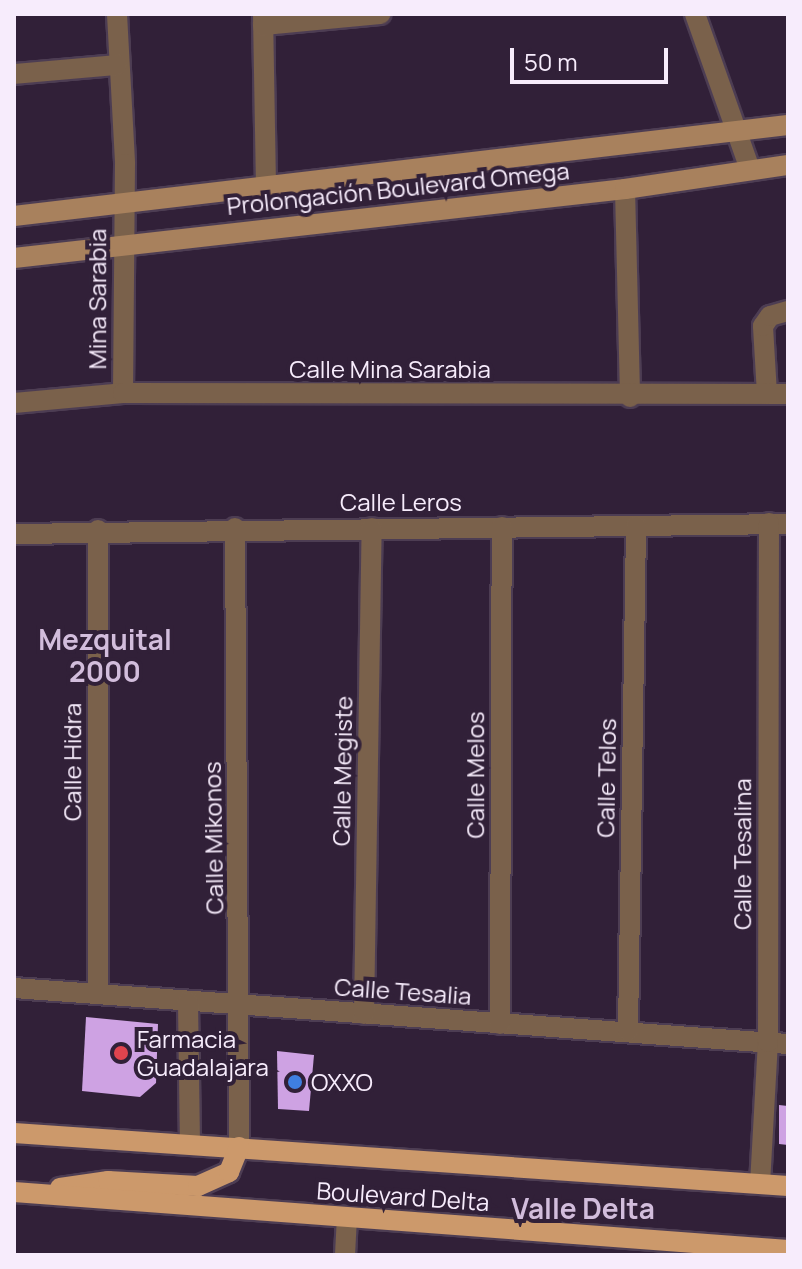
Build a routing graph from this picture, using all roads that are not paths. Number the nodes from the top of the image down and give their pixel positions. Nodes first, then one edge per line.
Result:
1 (117, 14) edge
2 (380, 14) edge
3 (695, 14) edge
4 (263, 20) edge
5 (117, 65) junction
6 (14, 74) edge
7 (788, 125) edge
8 (739, 131) junction
9 (788, 165) edge
10 (750, 169) junction
11 (266, 186) junction
12 (625, 189) junction
13 (123, 204) junction
14 (14, 216) edge
15 (123, 245) junction
16 (14, 258) edge
17 (788, 311) edge
18 (123, 393) junction
19 (778, 394) edge
20 (630, 397) junction
21 (14, 403) edge
22 (778, 523) edge
23 (636, 526) junction
24 (502, 527) junction
25 (235, 528) junction
26 (372, 528) junction
27 (98, 530) junction
28 (14, 534) edge
29 (14, 988) edge
30 (98, 994) junction
31 (188, 1002) junction
32 (241, 1005) junction
33 (364, 1014) junction
34 (500, 1024) junction
35 (628, 1031) junction
36 (778, 1043) edge
37 (14, 1133) edge
38 (190, 1144) junction
39 (239, 1147) junction
40 (760, 1184) junction
41 (788, 1186) edge
42 (14, 1192) edge
43 (45, 1193) junction
44 (347, 1219) junction
45 (788, 1250) edge
46 (345, 1255) edge

1 - 5 street, Mina Sarabia
2 - 4 street
3 - 8 street
4 - 11 street
5 - 6 street
5 - 13 street, Mina Sarabia
7 - 8 street, Prolongación Boulevard Omega
8 - 10 street
8 - 11 street, Prolongación Boulevard Omega
9 - 10 street, Prolongación Boulevard Omega
10 - 12 street, Prolongación Boulevard Omega
11 - 13 street, Prolongación Boulevard Omega
12 - 15 street, Prolongación Boulevard Omega
12 - 20 street
13 - 14 street, Prolongación Boulevard Omega
13 - 15 street, Mina Sarabia
15 - 16 street, Prolongación Boulevard Omega
15 - 18 street, Mina Sarabia
17 - 19 street, Calle Mina Sarabia
18 - 20 street, Calle Mina Sarabia
18 - 21 street, Calle Mina Sarabia
19 - 20 street, Calle Mina Sarabia
22 - 23 street, Calle Leros
22 - 36 street, Calle Tesalina
23 - 24 street, Calle Leros
23 - 35 street, Calle Telos
24 - 26 street, Calle Leros
24 - 34 street, Calle Melos
25 - 26 street, Calle Leros
25 - 27 street, Calle Leros
25 - 32 street, Calle Mikonos
26 - 33 street, Calle Megiste
27 - 28 street, Calle Leros
27 - 30 street, Calle Hidra
29 - 30 street, Calle Tesalia
30 - 31 street, Calle Tesalia
31 - 32 street, Calle Tesalia
31 - 38 street
32 - 33 street, Calle Tesalia
32 - 39 street, Calle Mikonos
33 - 34 street, Calle Tesalia
34 - 35 street, Calle Tesalia
35 - 36 street, Calle Tesalia
36 - 40 street, Calle Tesalina
37 - 38 main road, Boulevard Delta
38 - 39 main road, Boulevard Delta
39 - 40 main road, Boulevard Delta
39 - 43 main road
40 - 41 main road, Boulevard Delta
42 - 43 main road, Boulevard Delta
43 - 44 main road, Boulevard Delta
44 - 45 main road, Boulevard Delta
44 - 46 street

